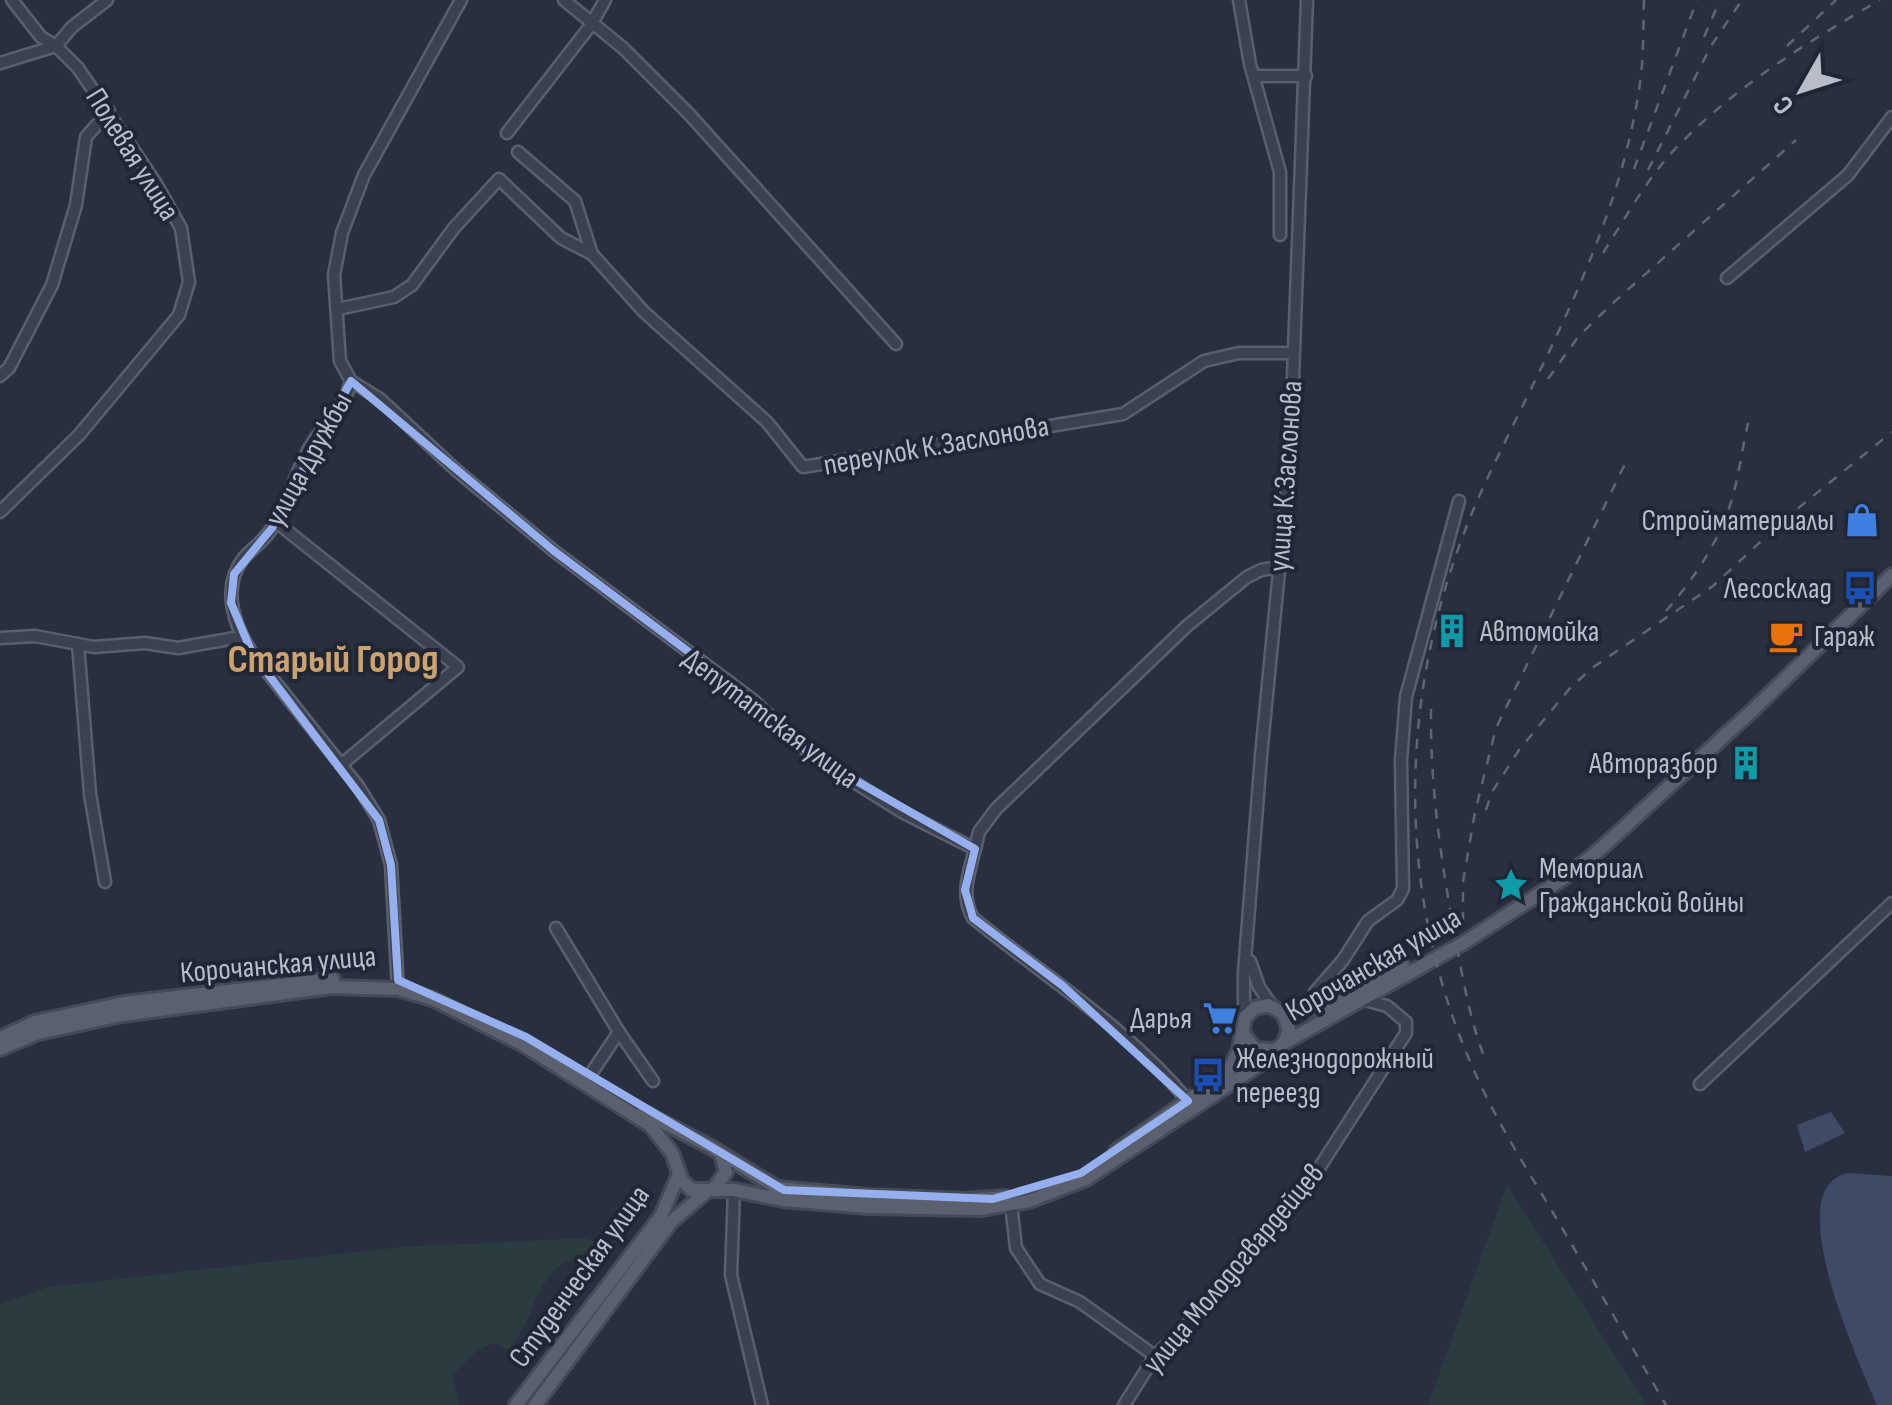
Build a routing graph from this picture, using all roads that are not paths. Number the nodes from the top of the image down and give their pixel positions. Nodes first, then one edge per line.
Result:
1 (12, 0) edge
2 (107, 0) edge
3 (461, 0) edge
4 (564, 0) edge
5 (605, 0) edge
6 (1239, 0) edge
7 (1307, 0) edge
8 (592, 25) junction
9 (56, 46) junction
10 (0, 63) edge
11 (1259, 76) dead end
12 (1306, 76) junction
13 (109, 112) junction
14 (1892, 117) edge
15 (508, 134) dead end
16 (518, 152) dead end
17 (1282, 210) junction
18 (1298, 212) junction
19 (1280, 234) dead end
20 (592, 254) junction
21 (1728, 278) dead end
22 (338, 309) junction
23 (896, 344) dead end
24 (1293, 353) junction
25 (0, 376) edge
26 (351, 382) junction
27 (1459, 501) dead end
28 (0, 512) edge
29 (274, 521) junction
30 (1892, 565) edge
31 (1279, 567) junction
32 (1892, 575) edge
33 (241, 637) junction
34 (0, 638) edge
35 (78, 644) junction
36 (341, 765) junction
37 (975, 849) junction
38 (106, 882) dead end
39 (1892, 904) edge
40 (556, 928) dead end
41 (1247, 950) junction
42 (398, 984) junction
43 (1361, 999) junction
44 (1276, 1008) junction
45 (1318, 1009) junction
46 (1244, 1027) junction
47 (619, 1032) junction
48 (0, 1038) edge
49 (1279, 1046) junction
50 (0, 1050) edge
51 (588, 1078) junction
52 (653, 1081) dead end
53 (1700, 1084) dead end
54 (1188, 1101) junction
55 (703, 1146) junction
56 (722, 1157) junction
57 (679, 1170) junction
58 (734, 1190) junction
59 (710, 1191) junction
60 (1011, 1204) junction
61 (1155, 1356) junction
62 (516, 1405) edge
63 (535, 1405) edge
64 (762, 1405) edge
65 (1124, 1405) edge

1 - 9 street, Полевая улица
2 - 9 street
3 - 22 street, улица Дружбы
4 - 8 street
5 - 8 street
6 - 17 street
7 - 12 street, улица К.Заслонова
8 - 15 street
8 - 23 street
9 - 10 street
9 - 13 street, Полевая улица
11 - 12 street
12 - 18 street, улица К.Заслонова
13 - 25 street
13 - 28 street, Полевая улица
14 - 21 street
16 - 20 street, переулок К.Заслонова
17 - 18 street
17 - 19 street
18 - 24 street, улица К.Заслонова
20 - 22 street, переулок К.Заслонова
20 - 24 street, переулок К.Заслонова
22 - 26 street, улица Дружбы
24 - 31 street, улица К.Заслонова
26 - 29 street, улица Дружбы
26 - 37 street, Депутатская улица
27 - 45 street
29 - 33 street, улица Дружбы
29 - 36 street
30 - 45 main road, Корочанская улица
31 - 37 street
31 - 41 street, улица К.Заслонова
32 - 43 main road, Корочанская улица
33 - 35 street
33 - 36 street
34 - 35 street
35 - 38 street
36 - 42 street
37 - 54 street
39 - 53 street
40 - 47 street
41 - 44 street, улица К.Заслонова
41 - 46 street, улица К.Заслонова
42 - 48 main road, Корочанская улица
42 - 50 main road, Корочанская улица
42 - 51 main road, Корочанская улица
42 - 57 main road, Корочанская улица
43 - 49 main road, Корочанская улица
43 - 61 street, улица Молодогвардейцев
44 - 45 main road, Корочанская улица
44 - 46 main road
44 - 49 main road
46 - 49 main road
46 - 54 main road
47 - 51 street
47 - 52 street
49 - 60 main road, Корочанская улица
51 - 55 main road, Корочанская улица
54 - 56 main road
55 - 56 main road
55 - 57 main road
56 - 59 main road
57 - 59 main road
57 - 62 main road, Студенческая улица
58 - 59 main road, Корочанская улица
58 - 60 main road, Корочанская улица
58 - 64 street
59 - 63 main road, Студенческая улица
60 - 61 street
61 - 65 street, улица Молодогвардейцев

